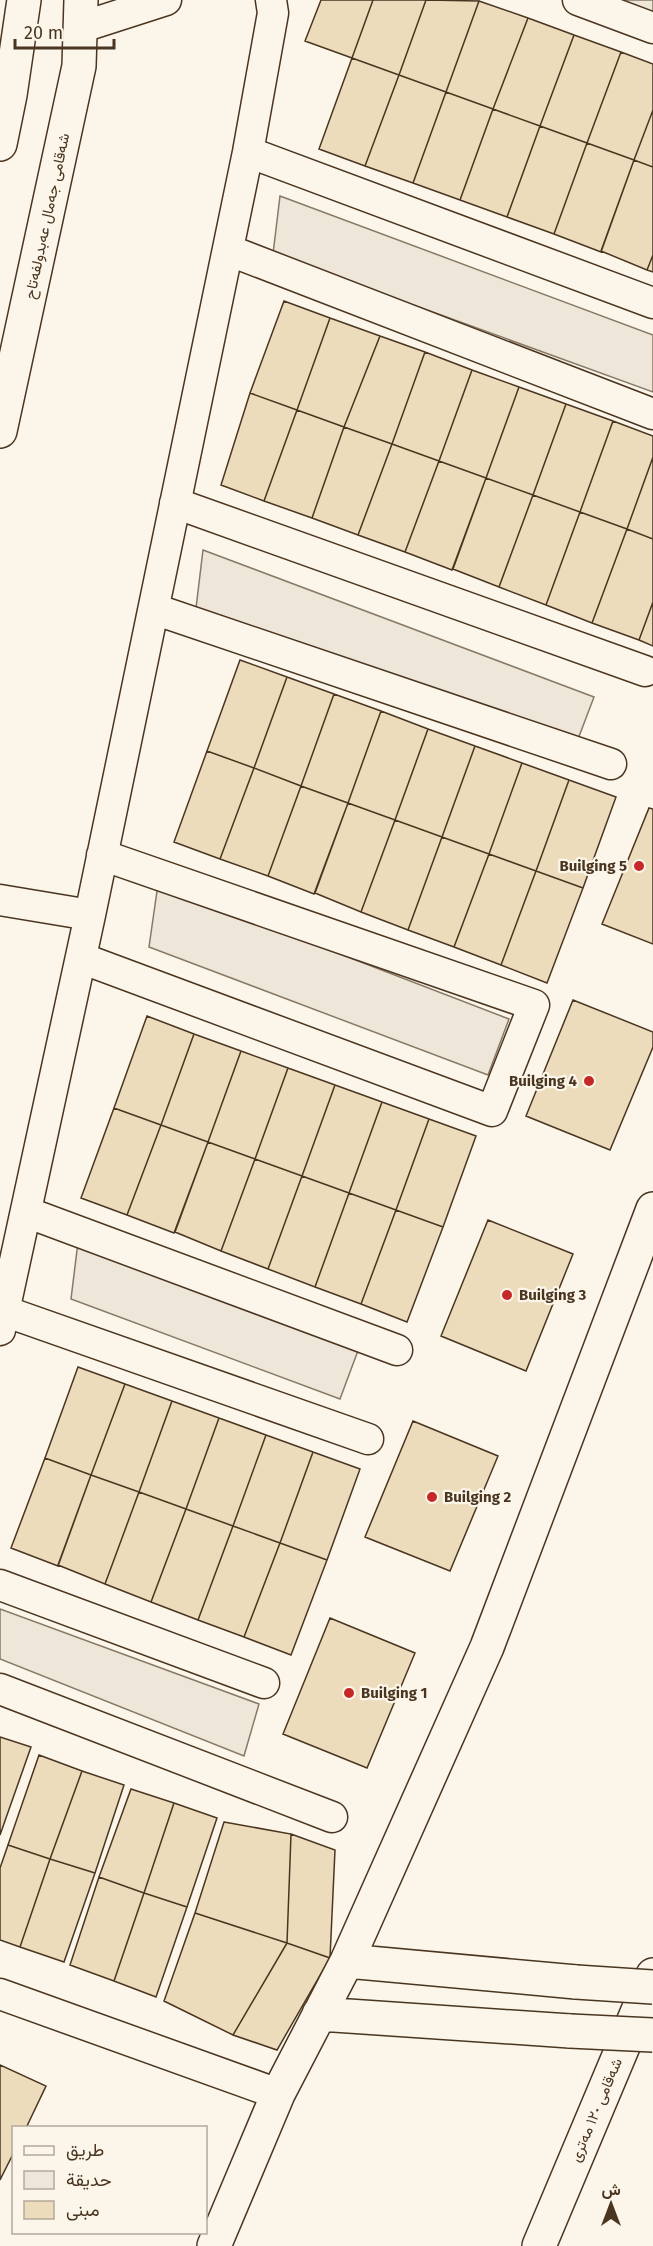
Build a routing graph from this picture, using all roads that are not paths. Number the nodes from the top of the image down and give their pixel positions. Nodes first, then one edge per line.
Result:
1 (24, 0) edge
2 (166, 0) edge
3 (271, 0) edge
4 (578, 0) edge
5 (81, 14) edge
6 (653, 28) edge
7 (0, 144) edge
8 (248, 152) junction
9 (228, 250) junction
10 (653, 303) edge
11 (653, 414) edge
12 (0, 431) edge
13 (176, 503) junction
14 (154, 609) junction
15 (645, 671) dead end
16 (611, 764) dead end
17 (102, 855) junction
18 (0, 900) edge
19 (90, 915) junction
20 (81, 958) junction
21 (653, 1209) edge
22 (26, 1212) junction
23 (2, 1321) edge
24 (397, 1350) dead end
25 (368, 1439) dead end
26 (0, 1585) edge
27 (264, 1683) dead end
28 (0, 1689) edge
29 (332, 1817) dead end
30 (347, 1961) junction
31 (653, 1975) edge
32 (653, 1987) edge
33 (0, 1994) edge
34 (319, 2014) junction
35 (653, 2035) edge
36 (278, 2094) junction
37 (214, 2246) edge
38 (539, 2246) edge

1 - 7 main road
2 - 5 street
3 - 8 street
4 - 6 street
5 - 12 main road, شەقامی جەمال عەبدولفەتاح
8 - 9 street
8 - 10 street
9 - 11 street
9 - 13 street
13 - 14 street
13 - 15 street
14 - 16 street
14 - 17 street
17 - 19 street
17 - 20 street
18 - 19 street
19 - 20 street
20 - 22 street
21 - 30 main road
22 - 23 street
22 - 24 street
23 - 25 street
26 - 27 street
28 - 29 street
30 - 32 main road, bridge
30 - 34 main road
31 - 38 main road, شەقامی ١٢٠ مەتری
33 - 36 street
34 - 35 main road, bridge
34 - 36 main road
36 - 37 main road

